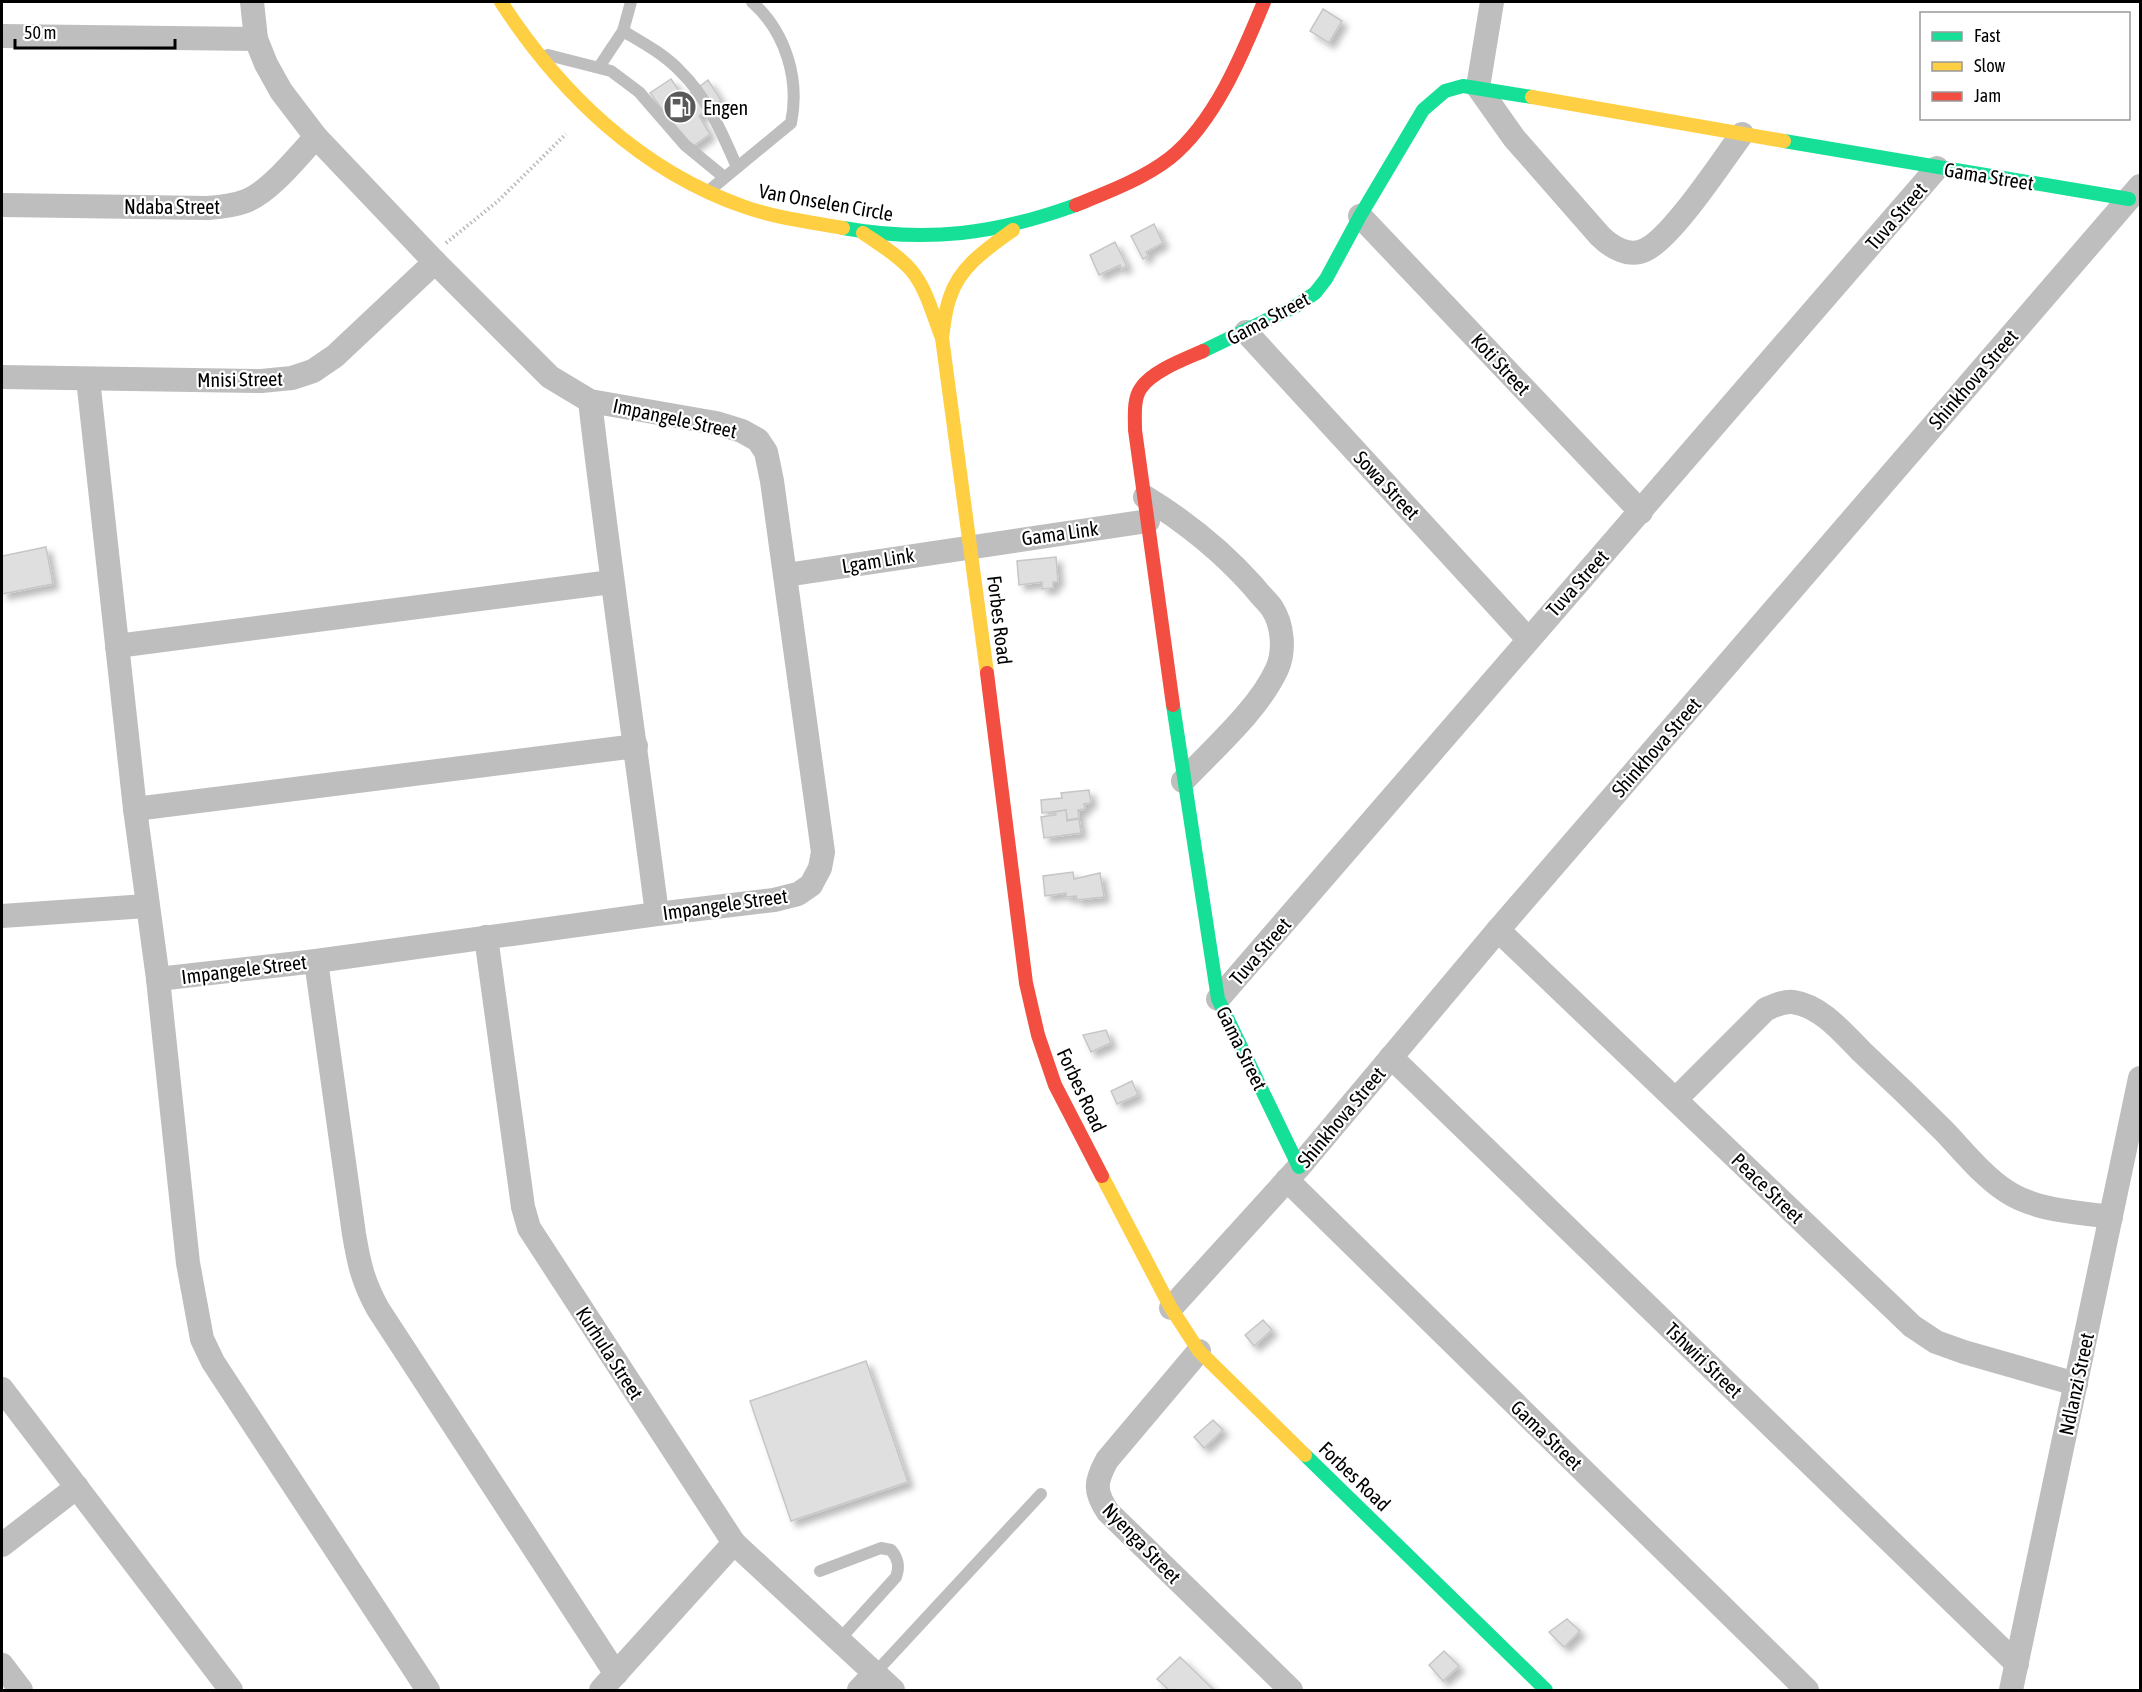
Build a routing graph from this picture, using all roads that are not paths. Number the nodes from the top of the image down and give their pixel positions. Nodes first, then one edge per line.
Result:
1 (252, 2) edge
2 (501, 2) edge
3 (632, 2) edge
4 (752, 2) edge
5 (1264, 2) edge
6 (1492, 2) edge
7 (623, 32) junction
8 (2, 36) edge
9 (256, 39) junction
10 (535, 52) junction
11 (599, 67) junction
12 (1478, 87) junction
13 (1742, 134) junction
14 (316, 137) junction
15 (737, 167) junction
16 (1937, 168) junction
17 (724, 177) junction
18 (708, 192) junction
19 (2135, 192) edge
20 (2, 205) edge
21 (1360, 216) junction
22 (1020, 224) junction
23 (863, 233) junction
24 (432, 259) junction
25 (1246, 332) junction
26 (942, 338) junction
27 (2, 377) edge
28 (88, 379) junction
29 (590, 400) junction
30 (1147, 509) junction
31 (1641, 512) junction
32 (971, 546) junction
33 (786, 575) junction
34 (611, 582) junction
35 (1528, 639) junction
36 (117, 646) junction
37 (636, 746) junction
38 (1183, 781) junction
39 (135, 809) junction
40 (146, 906) junction
41 (657, 914) junction
42 (2, 916) edge
43 (1498, 930) junction
44 (486, 937) junction
45 (316, 961) junction
46 (158, 979) junction
47 (1218, 999) junction
48 (1391, 1057) junction
49 (2140, 1078) edge
50 (1676, 1099) junction
51 (1293, 1174) junction
52 (2111, 1217) junction
53 (1171, 1308) junction
54 (1199, 1351) junction
55 (2076, 1384) junction
56 (2, 1389) edge
57 (77, 1487) junction
58 (1041, 1494) dead end
59 (734, 1543) junction
60 (2, 1545) edge
61 (820, 1571) dead end
62 (839, 1641) junction
63 (2017, 1664) junction
64 (2, 1665) edge
65 (608, 1682) edge
66 (867, 1682) edge
67 (21, 1690) edge
68 (231, 1690) edge
69 (428, 1690) edge
70 (893, 1690) edge
71 (1291, 1690) edge
72 (1546, 1690) edge
73 (1807, 1690) edge
74 (2011, 1690) edge

1 - 9 street, Impangele Street
2 - 10 street, Van Onselen Circle
3 - 7 lane
4 - 15 lane
5 - 22 street, Van Onselen Circle
6 - 12 street
7 - 11 lane
7 - 15 lane
8 - 9 street
9 - 14 street, Impangele Street
10 - 11 lane
10 - 18 street, Van Onselen Circle
11 - 17 lane
12 - 13 street, Gama Street
12 - 13 street
12 - 21 street, Gama Street
13 - 16 street, Gama Street
14 - 20 street, Ndaba Street
14 - 24 street, Impangele Street
15 - 17 lane
16 - 19 street, Gama Street
16 - 31 street, Tuva Street
17 - 18 lane
18 - 23 street, Van Onselen Circle
19 - 43 street, Shinkhova Street
21 - 25 street, Gama Street
21 - 31 street, Koti Street
22 - 23 street, Van Onselen Circle
22 - 26 street, Forbes Road
23 - 26 street, Forbes Road
24 - 28 street, Mnisi Street
24 - 29 street, Impangele Street
25 - 30 street, Gama Street
25 - 35 street, Sowa Street
26 - 32 street, Forbes Road
27 - 28 street, Mnisi Street
28 - 36 street
29 - 33 street, Impangele Street
29 - 34 street
30 - 32 street, Gama Link
30 - 38 street, Gama Street
30 - 38 street
31 - 35 street, Tuva Street
32 - 33 street, Lgam Link
32 - 53 street, Forbes Road
33 - 41 street, Impangele Street
34 - 36 street
34 - 37 street
35 - 47 street, Tuva Street
36 - 39 street
37 - 39 street
37 - 41 street
38 - 47 street, Gama Street
39 - 40 street
40 - 42 street
40 - 46 street
41 - 44 street, Impangele Street
43 - 48 street, Shinkhova Street
43 - 50 street, Peace Street
44 - 45 street, Impangele Street
44 - 59 street, Kurhula Street
45 - 46 street, Impangele Street
45 - 65 street
46 - 69 street
47 - 51 street, Gama Street
48 - 51 street, Shinkhova Street
48 - 63 street, Tshwiri Street
49 - 52 street, Ndlanzi Street
50 - 52 street
50 - 55 street, Peace Street
51 - 53 street, Shinkhova Street
51 - 73 street, Gama Street
52 - 55 street, Ndlanzi Street
53 - 54 street, Forbes Road
54 - 71 street, Nyenga Street
54 - 72 street, Forbes Road
55 - 63 street, Ndlanzi Street
56 - 57 street
57 - 60 street
57 - 68 street
58 - 66 lane
59 - 62 street, Kurhula Street
59 - 65 street
61 - 62 lane
62 - 66 street, Kurhula Street
63 - 74 street, Ndlanzi Street
64 - 67 street
66 - 70 street, Kurhula Street

